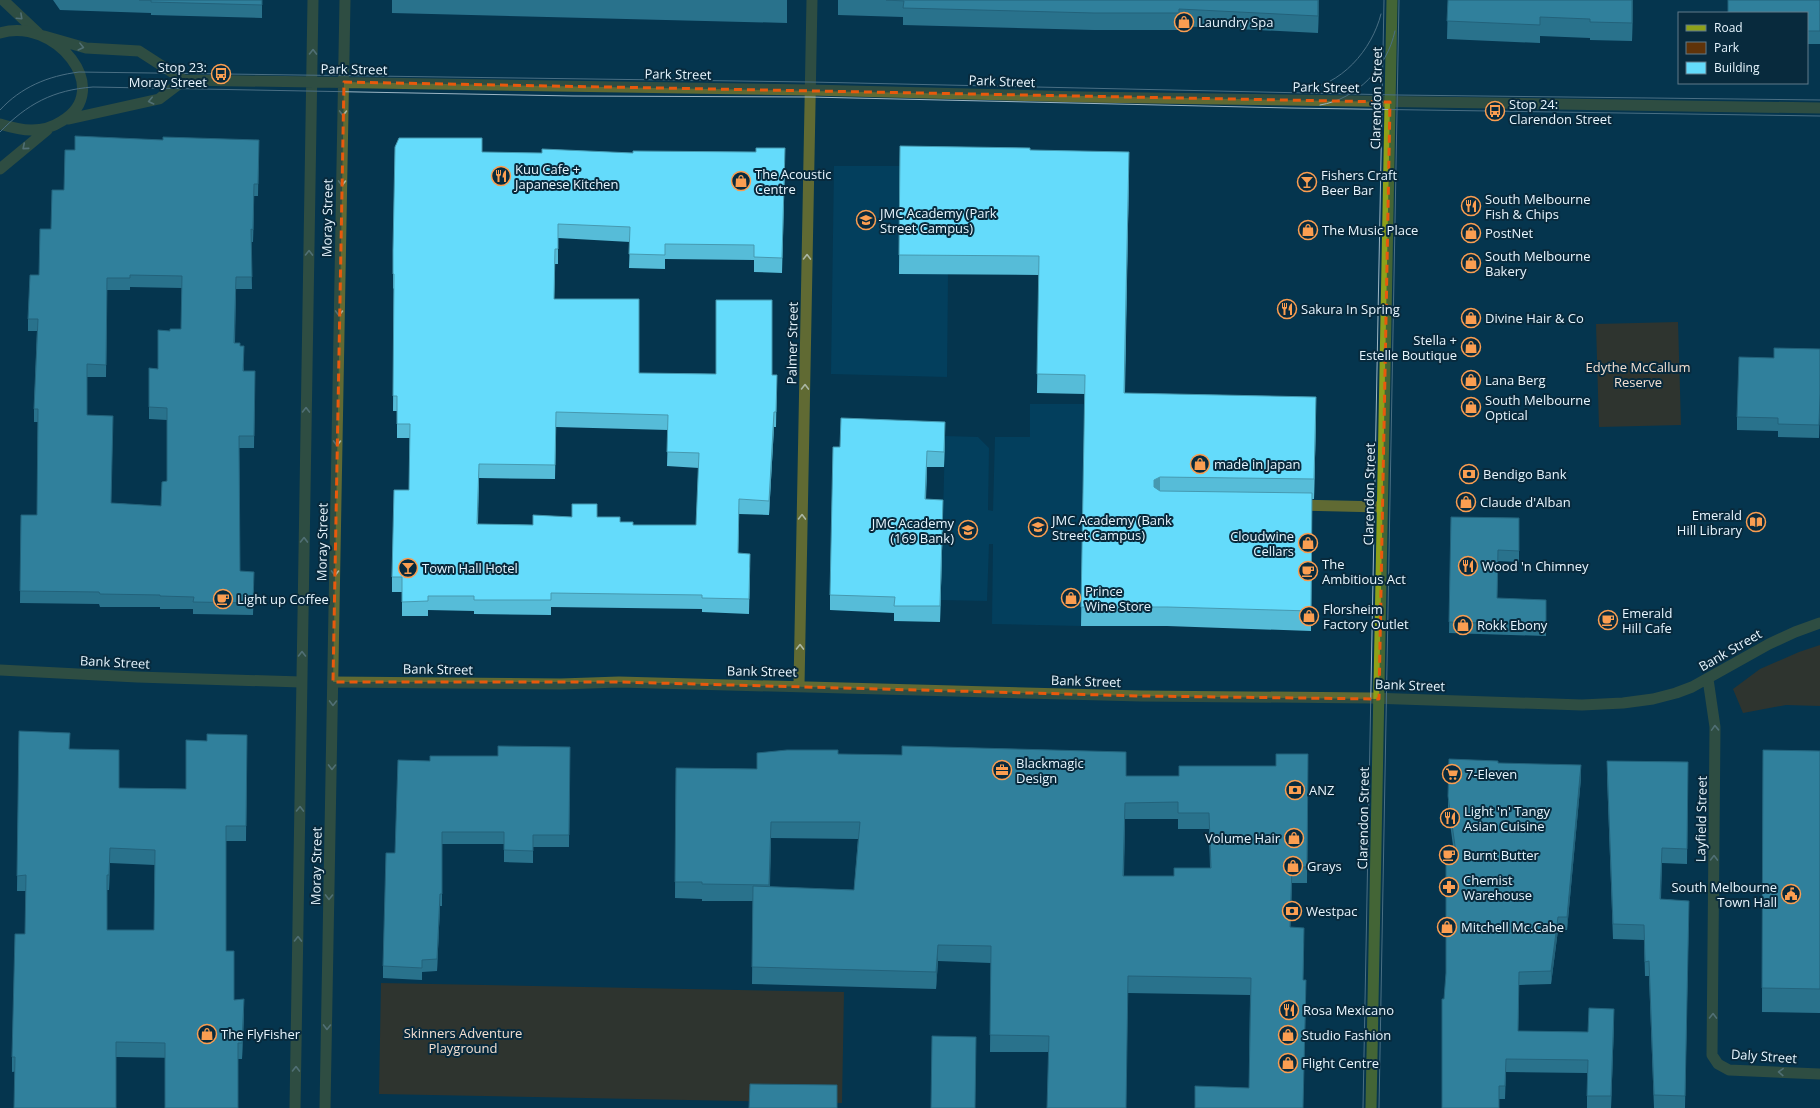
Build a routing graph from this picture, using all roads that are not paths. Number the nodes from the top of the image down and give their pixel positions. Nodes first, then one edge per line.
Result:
1 (3, 0) edge
2 (313, 0) edge
3 (345, 0) edge
4 (812, 0) edge
5 (1392, 0) edge
6 (0, 33) edge
7 (41, 34) junction
8 (184, 80) junction
9 (312, 82) junction
10 (344, 82) junction
11 (810, 90) junction
12 (1390, 102) junction
13 (1820, 108) edge
14 (64, 120) junction
15 (0, 124) edge
16 (52, 126) junction
17 (0, 169) edge
18 (1287, 505) edge
19 (1382, 507) junction
20 (1820, 623) edge
21 (0, 670) edge
22 (1708, 679) junction
23 (301, 682) junction
24 (333, 682) junction
25 (799, 686) junction
26 (1379, 698) junction
27 (1712, 1055) joint
28 (1820, 1074) edge
29 (295, 1108) edge
30 (326, 1108) edge
31 (1371, 1108) edge

1 -> 7 street
9 -> 2 street, Moray Street
3 - 10 street, Moray Street
4 - 11 street, Palmer Street
5 - 12 main road, Clarendon Street
6 - 7 street
7 -> 8 street
7 - 14 street
8 - 9 street, Park Street
8 -> 14 street
9 - 10 street, Park Street
23 -> 9 street, Moray Street
10 - 11 street, Park Street
10 -> 24 street, Moray Street
11 - 12 street, Park Street
25 -> 11 street, Palmer Street
12 - 13 street, Park Street
12 - 19 main road, Clarendon Street
14 - 16 street
15 - 16 street
16 -> 17 street
18 - 19 street
19 - 26 main road, Clarendon Street
20 - 22 street, Bank Street
21 - 23 street, Bank Street
22 - 26 street, Bank Street
27 -> 22 street, Layfield Street
29 -> 23 street, Moray Street
24 - 25 street, Bank Street
24 -> 30 street, Moray Street
25 - 26 street, Bank Street
26 - 31 main road, Clarendon Street
28 -> 27 street, Daly Street

